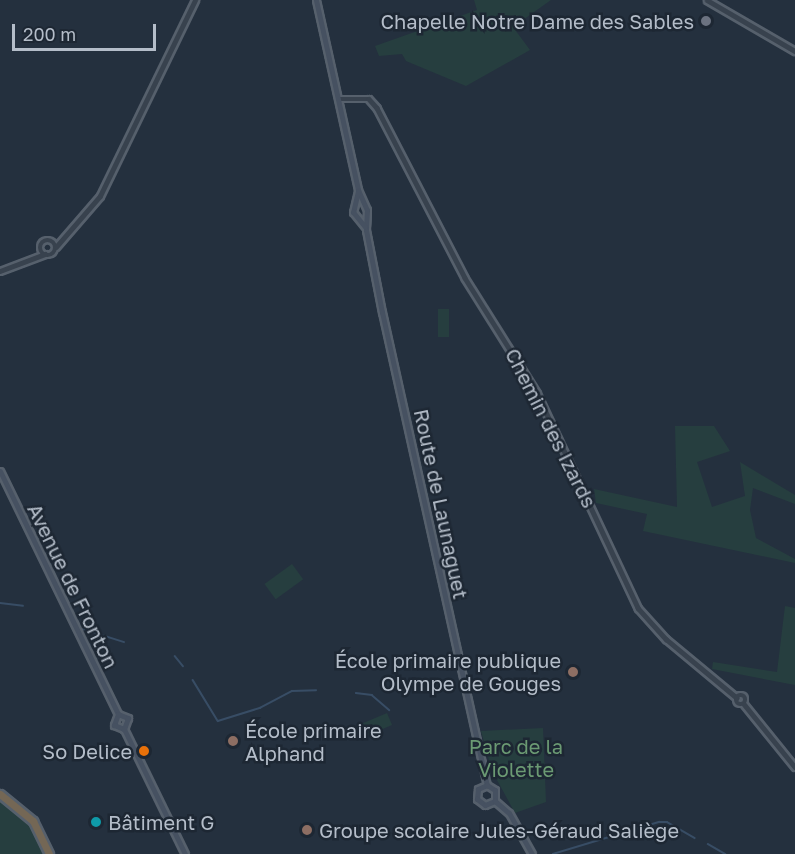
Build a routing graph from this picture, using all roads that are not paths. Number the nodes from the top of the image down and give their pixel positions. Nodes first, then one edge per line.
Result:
1 (195, 0) edge
2 (316, 0) edge
3 (707, 0) edge
4 (795, 51) edge
5 (339, 99) junction
6 (358, 190) junction
7 (355, 205) junction
8 (364, 205) junction
9 (367, 213) junction
10 (358, 218) junction
11 (366, 230) junction
12 (65, 236) junction
13 (49, 240) junction
14 (41, 247) junction
15 (56, 247) junction
16 (45, 254) junction
17 (30, 257) junction
18 (0, 271) edge
19 (0, 471) edge
20 (118, 714) junction
21 (124, 729) junction
22 (795, 767) edge
23 (487, 785) junction
24 (0, 794) edge
25 (495, 801) junction
26 (49, 854) edge
27 (185, 854) edge
28 (532, 854) edge

1 - 12 street
2 - 5 main road, Route de Launaguet
3 - 4 street
5 - 6 main road, Route de Launaguet
5 - 22 street, Chemin des Izards
6 - 7 main road, Route de Launaguet
6 - 8 main road, Route de Launaguet
7 - 8 main road
7 - 10 main road, Route de Launaguet
8 - 9 main road, Route de Launaguet
9 - 10 main road
9 - 11 main road, Route de Launaguet
10 - 11 main road, Route de Launaguet
11 - 23 main road, Route de Launaguet
12 - 13 street
12 - 15 street
13 - 14 street
13 - 15 street
14 - 16 street
14 - 17 street
15 - 16 street
16 - 17 street
17 - 18 street
19 - 20 main road, Avenue de Fronton
20 - 21 main road
20 - 21 main road
21 - 27 main road
23 - 25 main road
23 - 25 main road
24 - 26 highway
25 - 28 main road

